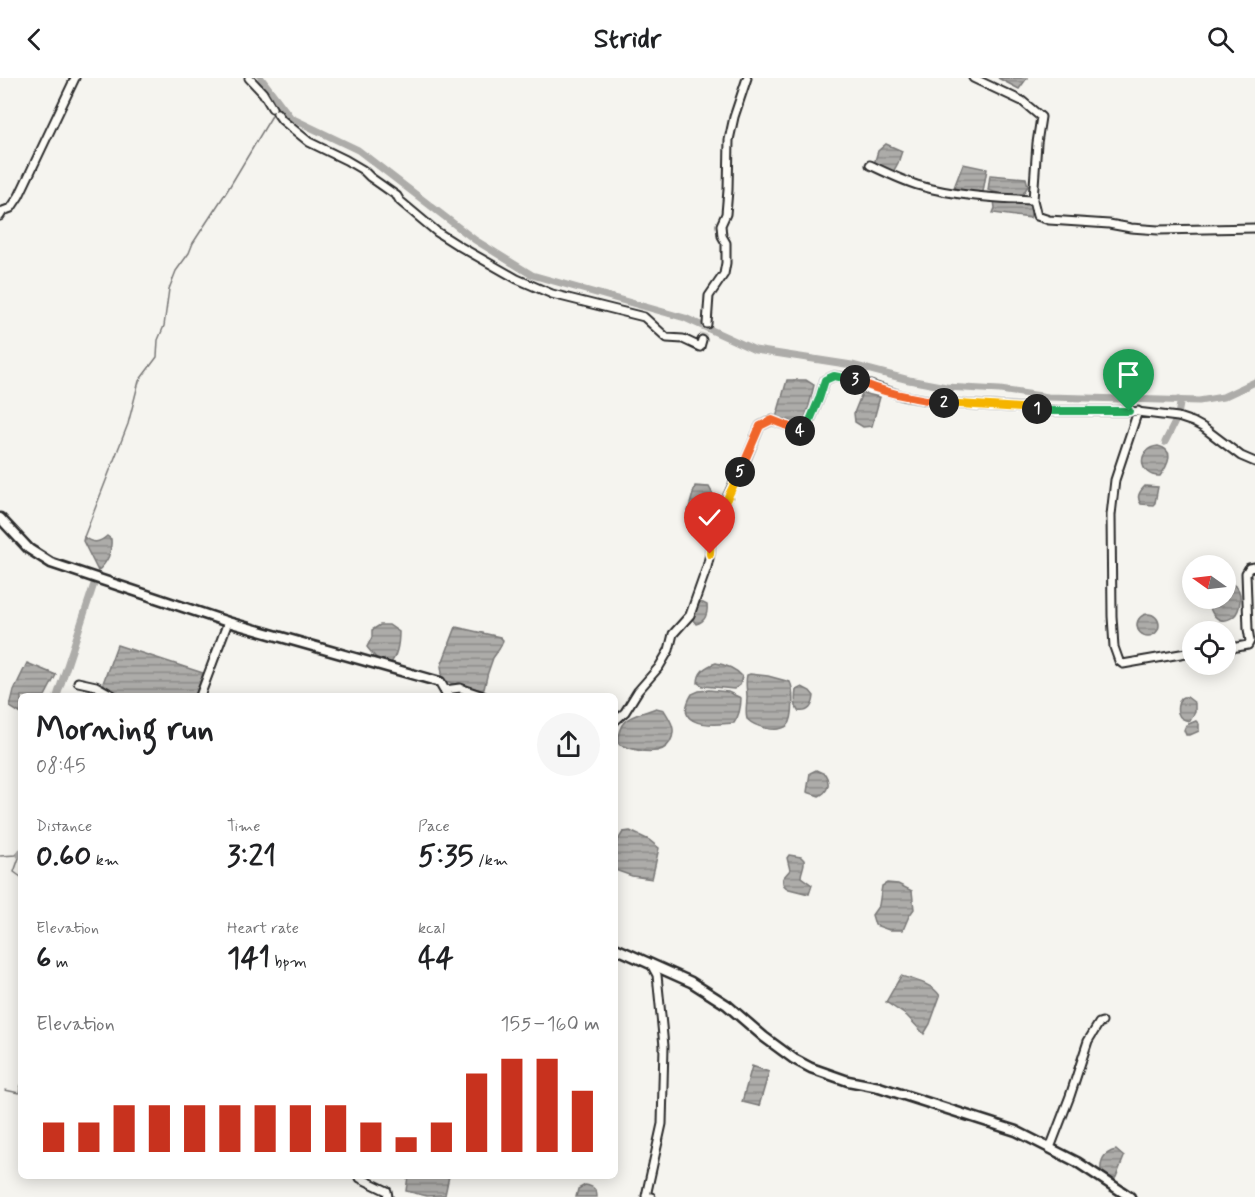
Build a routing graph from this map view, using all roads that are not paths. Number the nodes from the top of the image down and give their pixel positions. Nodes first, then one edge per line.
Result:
1 (75, 78) edge
2 (249, 78) edge
3 (747, 78) edge
4 (974, 78) edge
5 (870, 165) dead end
6 (1033, 200) junction
7 (0, 216) edge
8 (1255, 228) edge
9 (707, 324) tunnel mouth
10 (702, 340) dead end
11 (1138, 411) junction
12 (1255, 462) edge
13 (0, 518) edge
14 (1255, 567) edge
15 (228, 622) junction
16 (1236, 647) edge
17 (1182, 654) edge
18 (78, 682) dead end
19 (109, 693) edge
20 (201, 693) edge
21 (447, 693) edge
22 (474, 693) edge
23 (618, 718) edge
24 (618, 949) edge
25 (651, 964) junction
26 (1102, 1022) dead end
27 (1050, 1148) junction
28 (362, 1179) edge
29 (388, 1197) edge
30 (651, 1197) edge
31 (1130, 1197) edge

1 - 7 street
2 - 10 street
3 - 9 street
4 - 6 street
5 - 6 street
6 - 8 street
11 - 12 street
11 - 17 street
11 - 23 street
13 - 15 street
14 - 16 street
15 - 20 street
15 - 21 street
18 - 19 street
21 - 22 street
24 - 25 street
25 - 27 street
25 - 30 street
26 - 27 street
27 - 31 street
28 - 29 street

